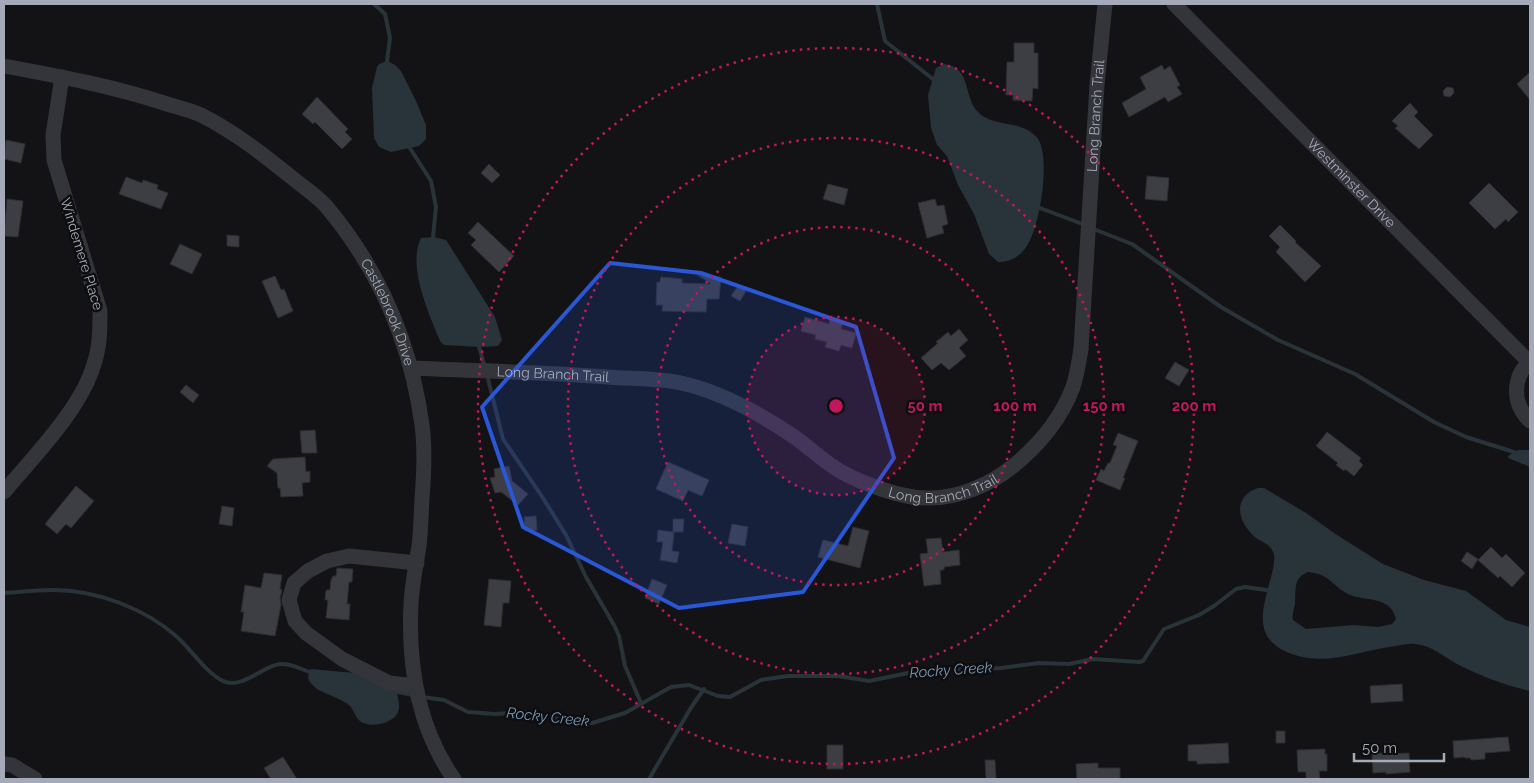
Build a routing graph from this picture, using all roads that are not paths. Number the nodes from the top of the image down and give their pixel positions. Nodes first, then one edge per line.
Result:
1 (1105, 4) edge
2 (1174, 4) edge
3 (4, 66) edge
4 (62, 77) junction
5 (1529, 362) edge
6 (412, 368) junction
7 (1530, 421) edge
8 (4, 492) edge
9 (416, 563) junction
10 (415, 683) junction
11 (4, 764) edge
12 (35, 779) edge
13 (454, 779) edge

1 - 6 street, Long Branch Trail
2 - 5 street, Westminster Drive
3 - 4 street, Castlebrook Drive
4 - 6 street, Castlebrook Drive
4 - 8 street, Windemere Place
5 - 7 street, Westminster Drive
6 - 9 street, Castlebrook Drive
9 - 10 street, Castlebrook Drive
9 - 10 street
10 - 13 street, Castlebrook Drive
11 - 12 street

